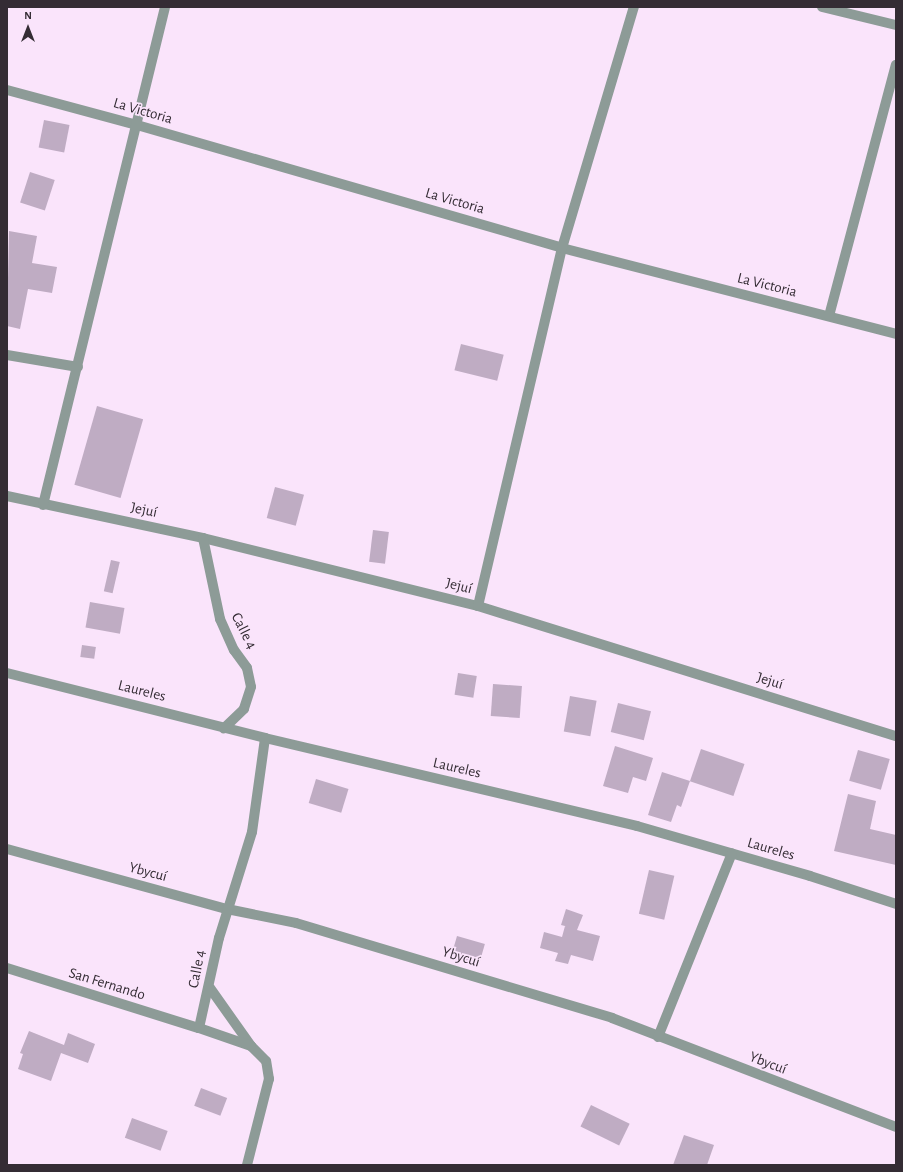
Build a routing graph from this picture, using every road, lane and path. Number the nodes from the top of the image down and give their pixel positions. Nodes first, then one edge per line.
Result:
1 (165, 7) edge
2 (634, 7) edge
3 (822, 7) edge
4 (896, 25) edge
5 (896, 65) edge
6 (7, 90) edge
7 (137, 125) junction
8 (562, 248) junction
9 (829, 316) junction
10 (896, 334) edge
11 (7, 355) edge
12 (78, 367) junction
13 (7, 496) edge
14 (43, 505) junction
15 (203, 538) junction
16 (478, 606) junction
17 (7, 673) edge
18 (224, 728) junction
19 (896, 736) edge
20 (265, 738) junction
21 (7, 850) edge
22 (732, 853) junction
23 (896, 904) edge
24 (227, 909) junction
25 (7, 968) edge
26 (210, 988) junction
27 (199, 1028) junction
28 (658, 1037) junction
29 (252, 1046) junction
30 (896, 1127) edge
31 (247, 1165) edge

1 - 7 street
2 - 8 street
3 - 4 street
5 - 9 street
6 - 7 street, La Victoria
7 - 8 street, La Victoria
7 - 12 street
8 - 9 street, La Victoria
8 - 16 street
9 - 10 street, La Victoria
11 - 12 street
12 - 14 street
13 - 14 street, Jejuí
14 - 15 street, Jejuí
15 - 16 street, Jejuí
15 - 18 street, Calle 4
16 - 19 street, Jejuí
17 - 18 street, Laureles
18 - 20 street, Laureles
20 - 22 street, Laureles
20 - 24 street, Calle 4
21 - 24 street, Ybycuí
22 - 23 street, Laureles
22 - 28 street
24 - 26 street, Calle 4
24 - 28 street, Ybycuí
25 - 27 street, San Fernando
26 - 27 street, Calle 4
26 - 29 street
27 - 29 street
28 - 30 street, Ybycuí
29 - 31 street

